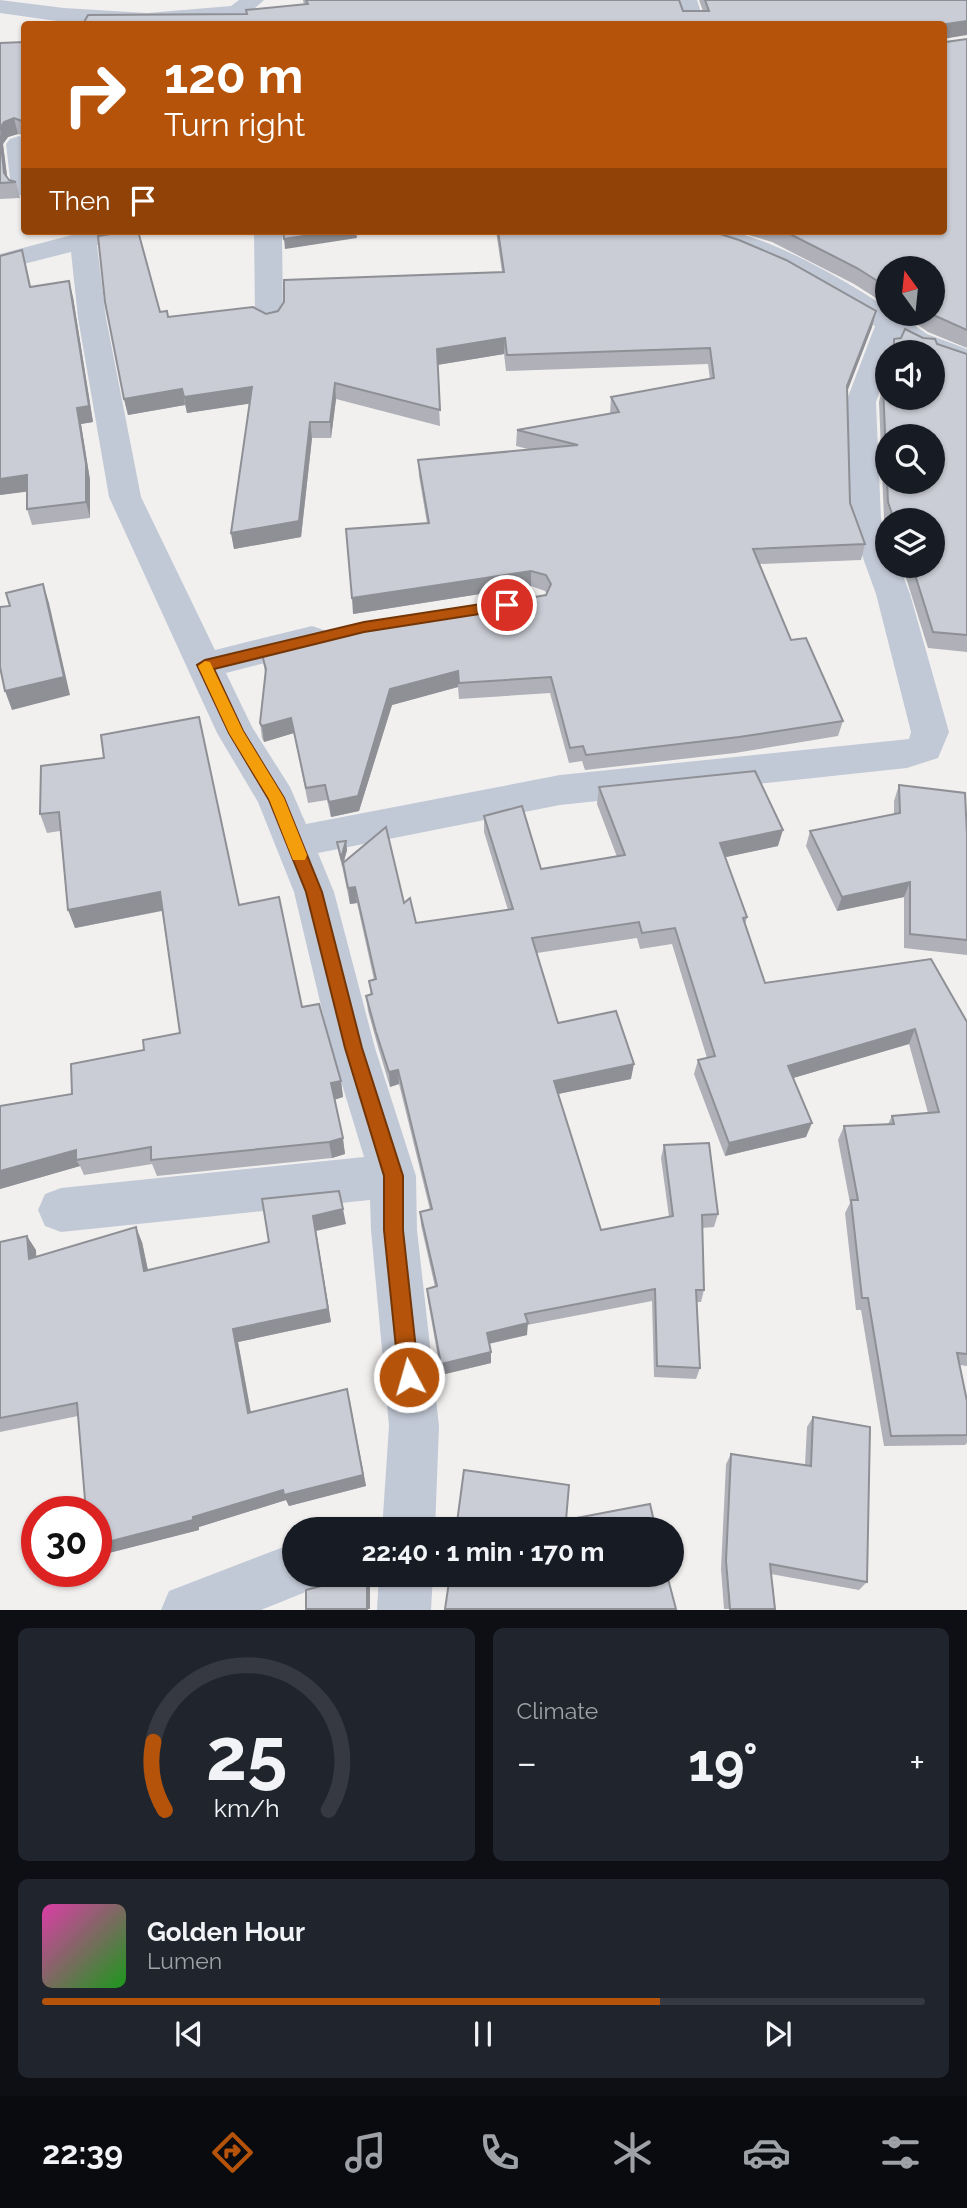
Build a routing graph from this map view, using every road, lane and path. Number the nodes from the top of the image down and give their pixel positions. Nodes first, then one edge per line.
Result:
1 (686, 0) edge
2 (0, 6) edge
3 (243, 12) edge
4 (693, 21) edge
5 (19, 144) edge
6 (21, 162) edge
7 (104, 235) edge
8 (268, 235) edge
9 (712, 235) edge
10 (83, 240) junction
11 (31, 242) edge
12 (0, 262) edge
13 (875, 312) edge
14 (269, 318) edge
15 (890, 326) edge
16 (897, 326) edge
17 (967, 360) edge
18 (337, 633) edge
19 (205, 665) junction
20 (293, 842) junction
21 (393, 1176) junction
22 (61, 1210) dead end
23 (408, 1517) edge
24 (282, 1574) edge
25 (405, 1587) edge
26 (188, 1609) edge
27 (404, 1609) edge

1 - 4 street
2 - 3 street
5 - 6 street
7 - 10 street
8 - 14 street
9 - 13 street
10 - 11 street
10 - 19 street
11 - 12 street
15 - 20 street
16 - 17 street
18 - 19 street
19 - 20 street
20 - 21 street
21 - 22 street
21 - 23 street
24 - 26 street
25 - 27 street

